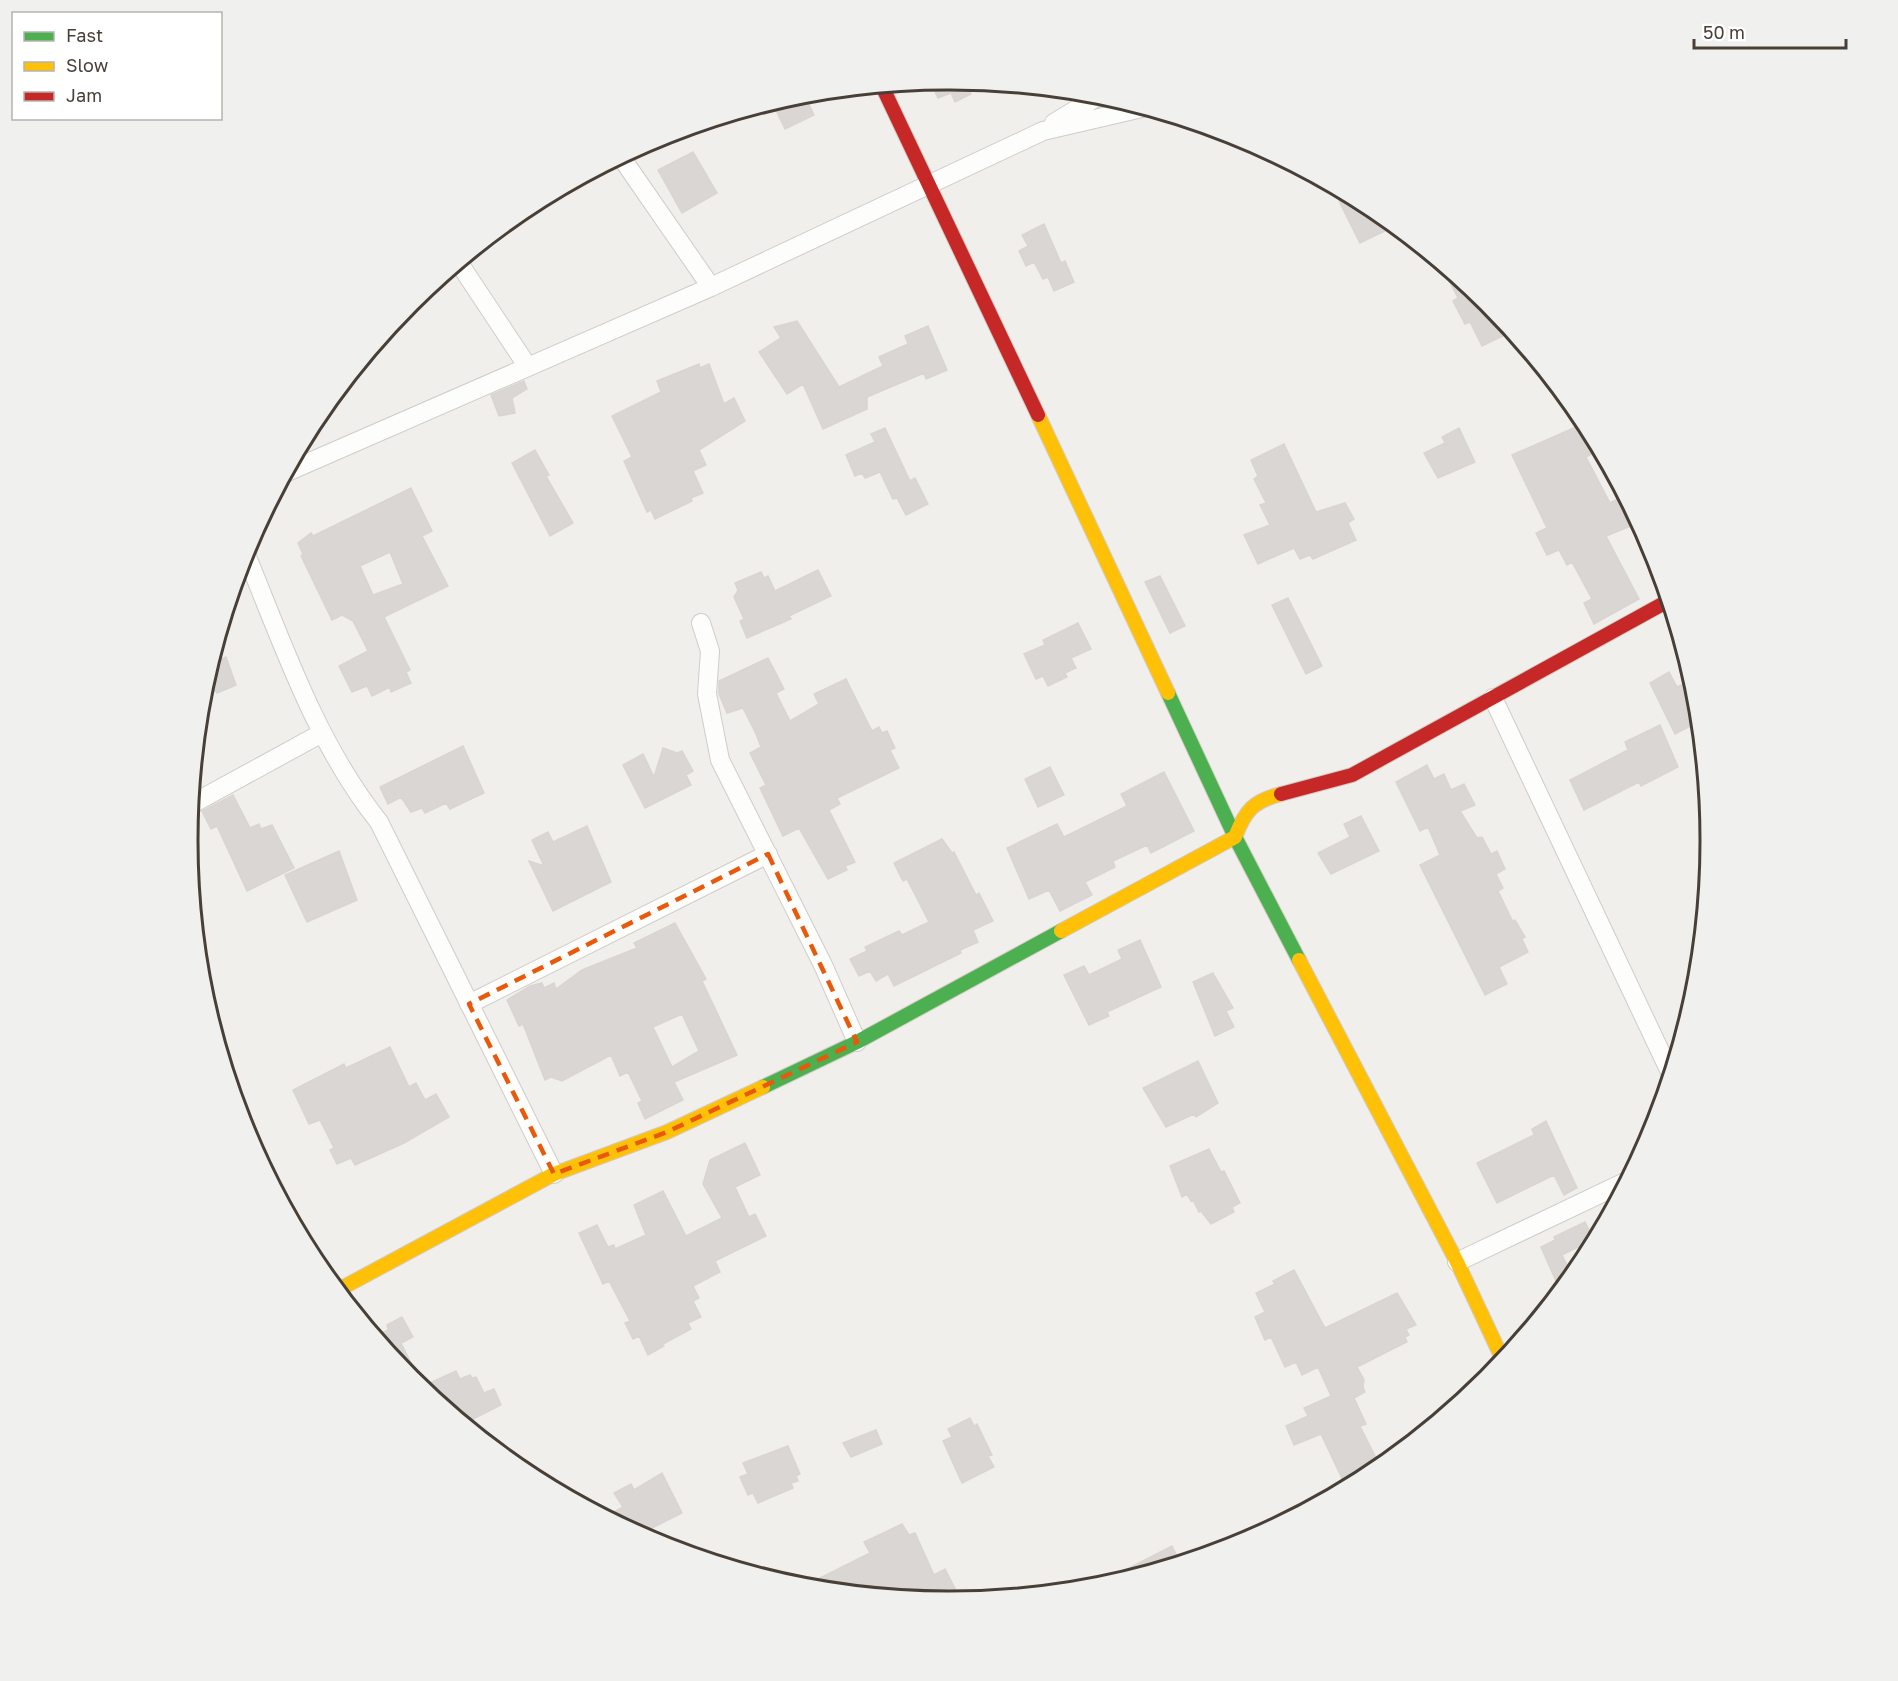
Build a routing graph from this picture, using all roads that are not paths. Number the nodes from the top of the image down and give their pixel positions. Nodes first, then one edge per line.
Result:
1 (886, 93) edge
2 (1088, 103) edge
3 (1126, 112) edge
4 (1043, 131) junction
5 (625, 163) edge
6 (930, 183) junction
7 (463, 269) edge
8 (711, 287) junction
9 (528, 367) junction
10 (298, 467) edge
11 (251, 566) edge
12 (1662, 605) edge
13 (701, 623) dead end
14 (1493, 698) junction
15 (322, 733) junction
16 (200, 800) edge
17 (1235, 837) junction
18 (768, 854) junction
19 (469, 1004) junction
20 (857, 1042) junction
21 (1666, 1063) edge
22 (554, 1174) junction
23 (1614, 1187) edge
24 (1456, 1262) junction
25 (346, 1286) edge
26 (1499, 1351) edge

1 - 6 street
2 - 4 street
3 - 4 street
4 - 6 street
5 - 8 street
6 - 8 street
6 - 17 street
7 - 9 street
8 - 9 street
9 - 10 street
11 - 15 street
12 - 14 street
13 - 18 street
14 - 17 street
14 - 21 street
15 - 16 street
15 - 19 street
17 - 20 street
17 - 24 street
18 - 19 street
18 - 20 street
19 - 22 street
20 - 22 street
22 - 25 street
23 - 24 street
24 - 26 street

